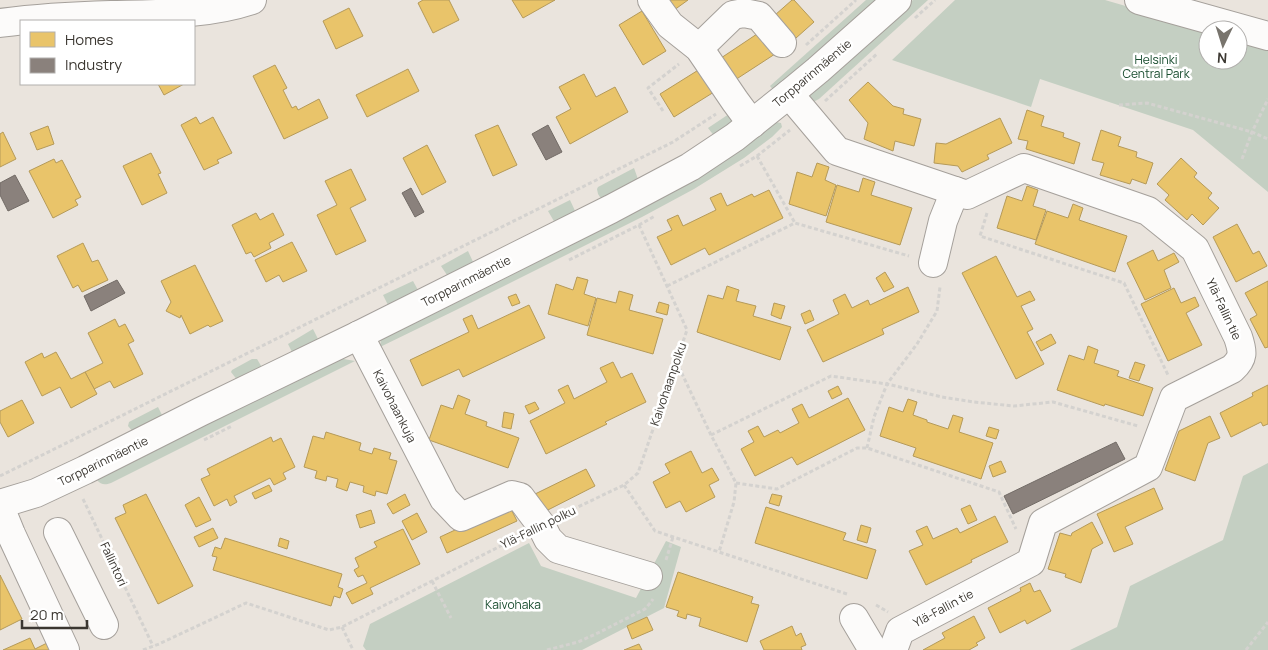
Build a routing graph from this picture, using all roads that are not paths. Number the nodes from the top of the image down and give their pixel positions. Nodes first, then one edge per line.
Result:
1 (252, 0) edge
2 (652, 0) edge
3 (897, 0) edge
4 (1139, 0) edge
5 (28, 20) edge
6 (20, 21) edge
7 (0, 23) edge
8 (1268, 36) edge
9 (791, 47) road end
10 (699, 48) junction
11 (789, 94) junction
12 (752, 124) junction
13 (954, 191) junction
14 (936, 275) road end
15 (359, 335) junction
16 (0, 506) edge
17 (58, 532) dead end
18 (77, 571) junction
19 (656, 579) road end
20 (38, 590) junction
21 (859, 606) road end
22 (104, 625) dead end
23 (65, 650) edge
24 (873, 650) edge
25 (893, 650) edge

1 - 5 street
2 - 10 street
3 - 11 street, Torpparinmäentie
4 - 8 street
6 - 7 street
9 - 10 street
10 - 12 street
11 - 12 street, Torpparinmäentie
11 - 13 street, Ylä-Fallin tie
12 - 15 street, Torpparinmäentie
13 - 14 street
13 - 25 street, Ylä-Fallin tie
15 - 16 street, Torpparinmäentie
15 - 19 street, Kaivohaankuja
16 - 20 street
17 - 18 street
18 - 20 street
18 - 22 street
20 - 23 street
21 - 24 street

